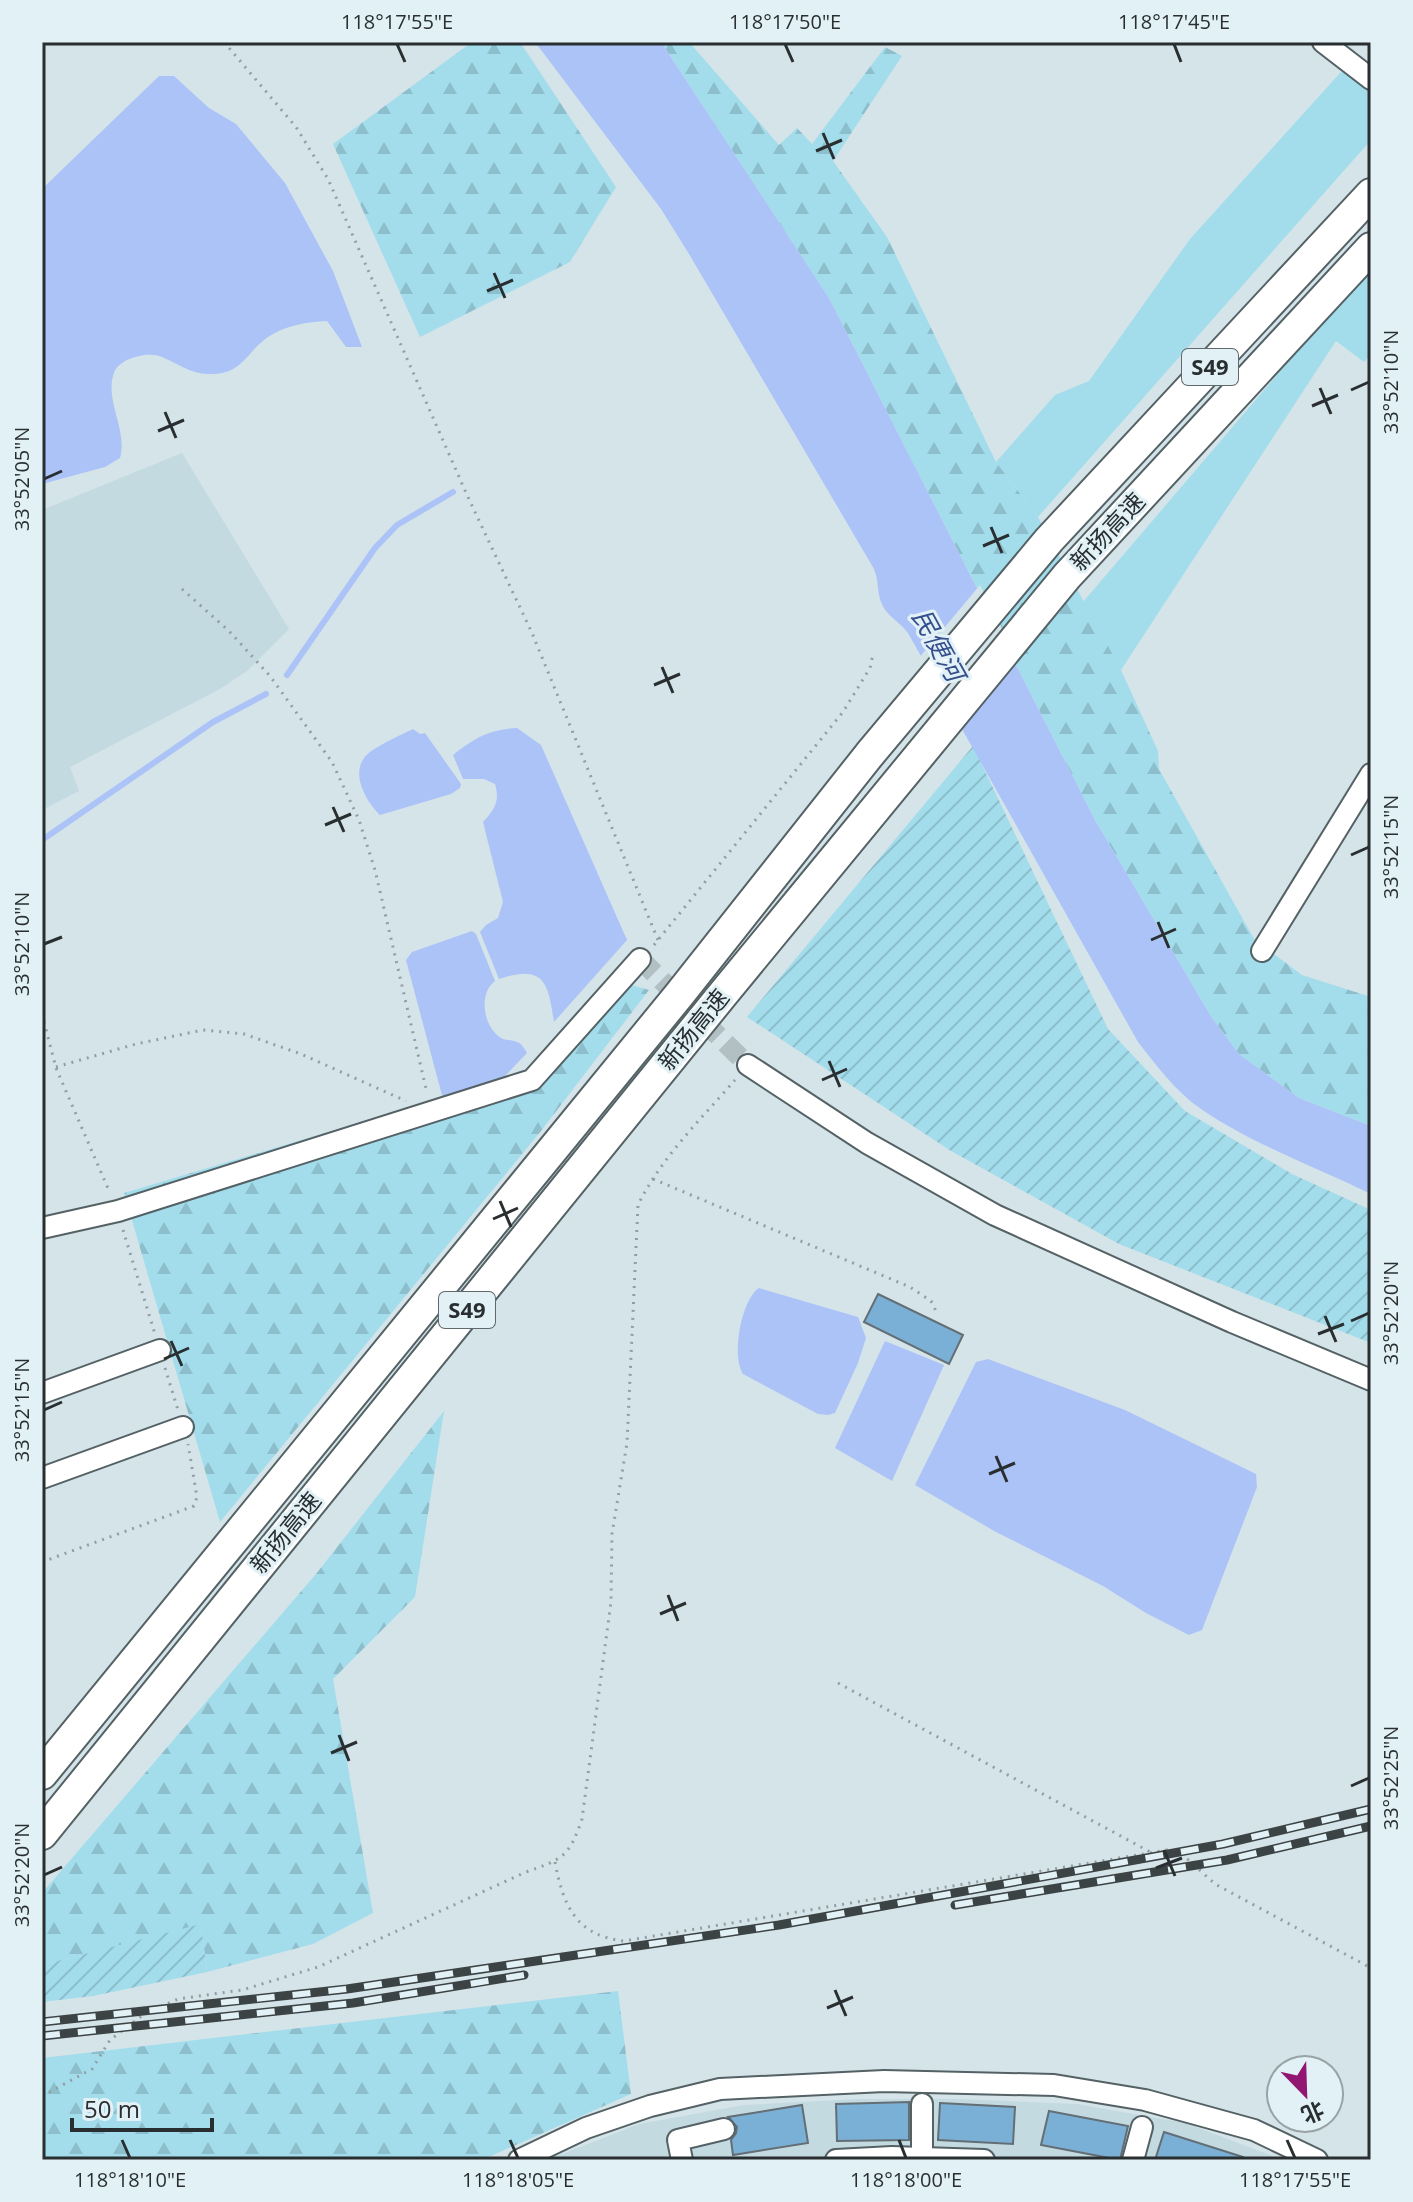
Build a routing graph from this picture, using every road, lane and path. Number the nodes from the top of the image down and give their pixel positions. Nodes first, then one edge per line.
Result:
1 (224, 42) edge
2 (1323, 42) edge
3 (1371, 79) edge
4 (1371, 194) edge
5 (1371, 248) edge
6 (182, 589) dead end
7 (873, 654) dead end
8 (1371, 774) edge
9 (658, 940) junction
10 (1262, 951) dead end
11 (640, 959) joint
12 (42, 1014) edge
13 (748, 1065) joint
14 (56, 1068) junction
15 (432, 1112) junction
16 (653, 1179) junction
17 (118, 1211) junction
18 (42, 1228) edge
19 (938, 1315) dead end
20 (160, 1350) junction
21 (1371, 1380) edge
22 (42, 1393) edge
23 (183, 1427) junction
24 (42, 1478) edge
25 (42, 1562) edge
26 (838, 1683) dead end
27 (42, 1774) edge
28 (42, 1834) edge
29 (1152, 1853) junction
30 (555, 1862) junction
31 (1371, 1968) edge
32 (42, 2096) edge
33 (922, 2104) dead end
34 (1142, 2127) dead end
35 (724, 2129) dead end
36 (918, 2158) edge
37 (519, 2160) edge
38 (682, 2160) edge
39 (836, 2160) edge
40 (984, 2160) edge
41 (1133, 2160) edge
42 (1317, 2160) edge

1 - 9 path
2 - 3 street
4 - 27 highway, 新扬高速 / S49
5 - 28 highway, 新扬高速 / S49
6 - 15 path
7 - 9 path
8 - 10 street
9 - 11 path
11 - 15 street
12 - 14 path
13 - 16 path
13 - 21 street
14 - 15 path
14 - 17 path
15 - 17 street
16 - 19 path
16 - 30 path
17 - 18 street
17 - 20 path
20 - 22 street
20 - 23 path
23 - 24 street
23 - 25 path
26 - 29 path
29 - 30 path
29 - 31 path
30 - 32 path
33 - 36 street
34 - 41 street
35 - 38 street
36 - 39 street
36 - 40 street
37 - 42 street

